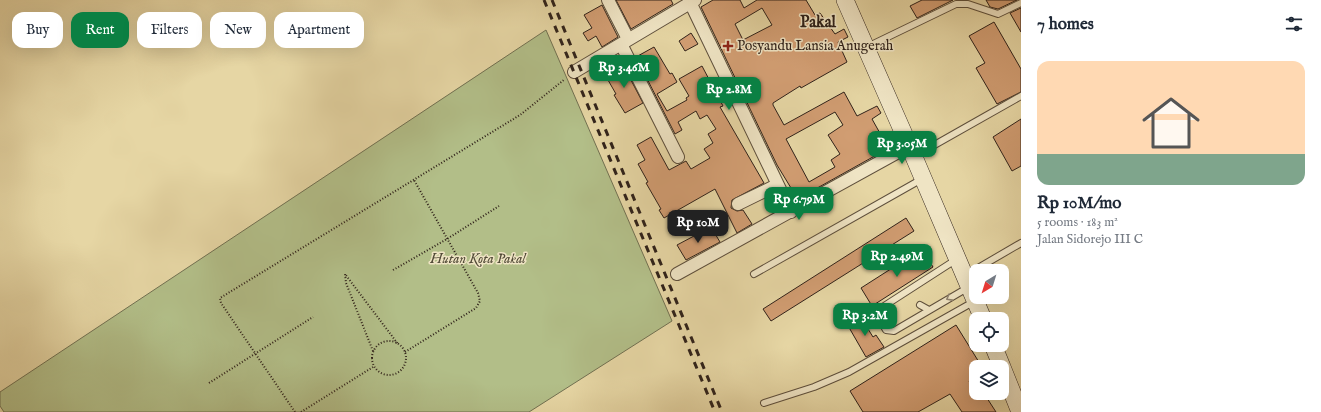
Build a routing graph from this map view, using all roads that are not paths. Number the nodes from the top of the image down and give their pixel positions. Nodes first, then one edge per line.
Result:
1 (608, 0) edge
2 (845, 0) edge
3 (691, 1) edge
4 (1021, 3) edge
5 (624, 42) junction
6 (870, 45) junction
7 (574, 72) road end
8 (1021, 96) edge
9 (915, 152) junction
10 (678, 157) dead end
11 (923, 179) junction
12 (777, 185) junction
13 (738, 204) dead end
14 (791, 212) junction
15 (1021, 243) edge
16 (957, 260) junction
17 (997, 264) edge
18 (677, 274) dead end
19 (754, 274) dead end
20 (916, 286) junction
21 (969, 286) edge
22 (969, 289) edge
23 (969, 289) edge
24 (913, 293) dead end
25 (920, 305) dead end
26 (929, 310) junction
27 (1009, 384) edge
28 (764, 402) dead end
29 (1020, 412) edge

1 - 5 street
2 - 6 main road
3 - 5 street
3 - 12 street
4 - 6 lane
5 - 7 street
5 - 10 street
6 - 9 main road
8 - 9 lane
9 - 11 main road
9 - 14 street
11 - 16 main road
11 - 19 lane
12 - 13 street
12 - 14 street
14 - 18 street
15 - 17 lane
16 - 20 lane
16 - 21 main road
20 - 24 lane
20 - 26 lane
22 -> 26 lane
23 - 28 lane
25 - 26 lane
27 - 29 main road

